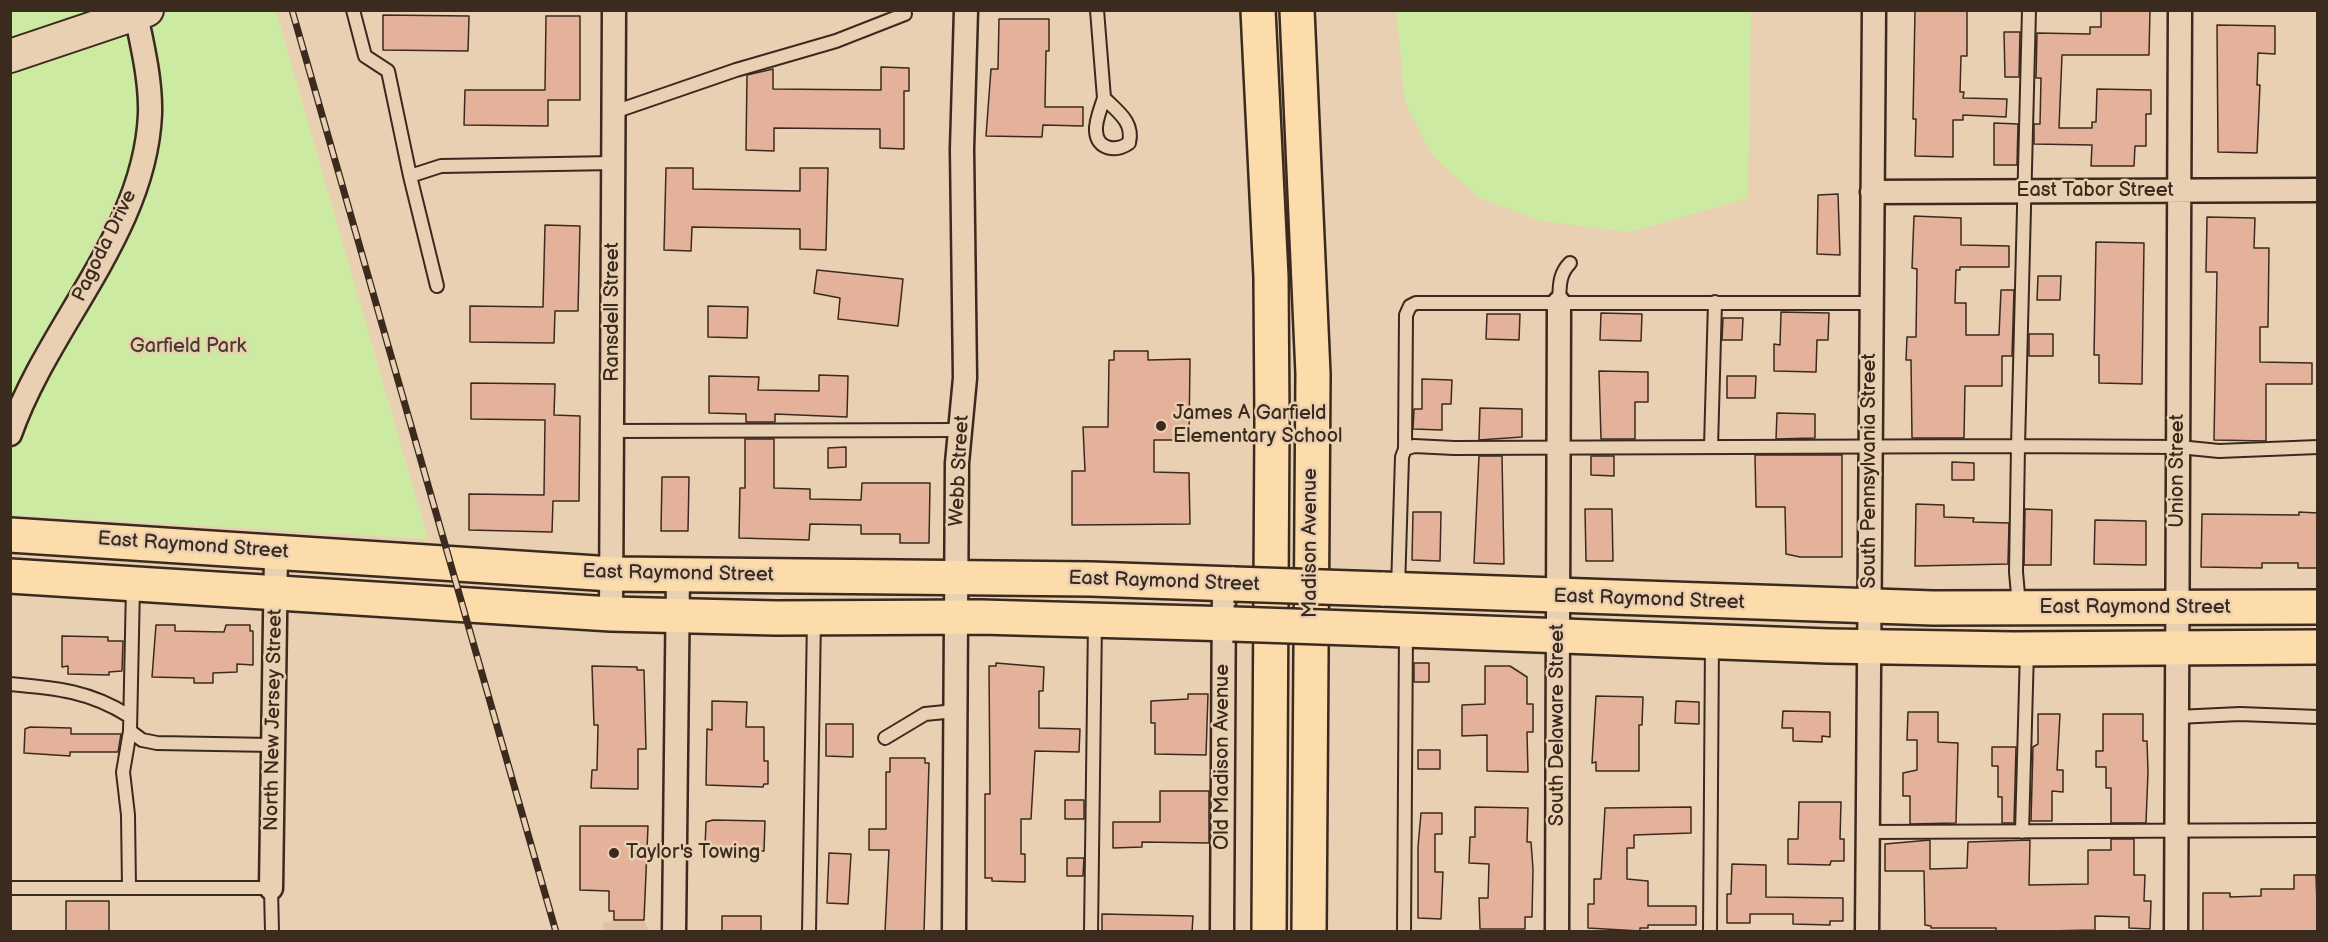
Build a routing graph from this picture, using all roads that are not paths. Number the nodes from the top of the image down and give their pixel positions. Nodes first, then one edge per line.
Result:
1 (353, 10) edge
2 (614, 10) edge
3 (966, 10) edge
4 (1097, 10) edge
5 (1258, 10) edge
6 (1297, 10) edge
7 (1874, 10) edge
8 (2029, 10) edge
9 (2180, 10) edge
10 (139, 12) edge
11 (904, 14) dead end
12 (10, 56) edge
13 (1104, 98) dead end
14 (614, 112) junction
15 (614, 163) junction
16 (410, 176) junction
17 (2023, 190) junction
18 (2318, 190) edge
19 (2180, 191) junction
20 (1872, 192) junction
21 (1570, 263) dead end
22 (438, 286) dead end
23 (1715, 302) junction
24 (1559, 303) junction
25 (1872, 303) junction
26 (960, 430) junction
27 (612, 431) junction
28 (10, 434) edge
29 (1559, 446) junction
30 (2018, 446) junction
31 (1711, 447) junction
32 (1870, 447) junction
33 (2178, 447) junction
34 (2318, 447) edge
35 (1405, 449) junction
36 (10, 535) edge
37 (276, 553) junction
38 (612, 574) junction
39 (678, 575) junction
40 (10, 576) edge
41 (956, 578) junction
42 (134, 583) junction
43 (1229, 584) junction
44 (1390, 590) junction
45 (275, 593) junction
46 (1559, 596) junction
47 (1869, 607) junction
48 (2178, 607) junction
49 (2318, 607) edge
50 (2019, 608) junction
51 (611, 614) junction
52 (677, 616) junction
53 (814, 618) junction
54 (956, 618) junction
55 (1095, 620) junction
56 (1228, 624) junction
57 (1392, 629) junction
58 (1559, 636) junction
59 (1712, 642) junction
60 (1869, 647) junction
61 (2318, 647) edge
62 (2027, 648) junction
63 (2178, 648) junction
64 (10, 684) edge
65 (955, 711) junction
66 (129, 716) junction
67 (2177, 717) junction
68 (2318, 717) edge
69 (130, 731) junction
70 (885, 738) dead end
71 (273, 745) junction
72 (2318, 830) edge
73 (2022, 831) junction
74 (2177, 831) junction
75 (1868, 832) junction
76 (129, 887) junction
77 (10, 888) edge
78 (271, 888) junction
79 (272, 932) edge
80 (674, 932) edge
81 (809, 932) edge
82 (954, 932) edge
83 (1091, 932) edge
84 (1222, 932) edge
85 (1269, 932) edge
86 (1309, 932) edge
87 (1404, 932) edge
88 (1557, 932) edge
89 (1710, 932) edge
90 (1867, 932) edge
91 (2176, 932) edge

1 - 16 lane
2 - 14 street, Ransdell Street
3 - 26 street, Webb Street
4 - 13 lane
5 - 85 main road, Madison Avenue
6 - 86 main road, Madison Avenue
7 - 20 street, South Pennsylvania Street
8 - 17 lane
9 - 19 street, Union Street
10 - 12 street
10 - 28 street, Pagoda Drive
11 - 14 lane
14 - 15 street, Ransdell Street
15 - 16 lane
15 - 27 street, Ransdell Street
16 - 22 lane
17 - 19 street, East Tabor Street
17 - 20 street, East Tabor Street
17 - 30 lane
18 - 19 street, East Tabor Street
19 - 33 street, Union Street
20 - 25 street, South Pennsylvania Street
21 - 24 lane
23 - 24 lane
23 - 25 lane
23 - 31 lane
24 - 29 street, South Delaware Street
24 - 35 lane
25 - 32 street, South Pennsylvania Street
26 - 27 lane
26 - 41 street, Webb Street
27 - 38 street, Ransdell Street
29 - 31 lane
29 - 35 lane
29 - 46 street, South Delaware Street
30 - 32 lane
30 - 33 lane
30 - 50 lane
31 - 32 lane
32 - 47 street, South Pennsylvania Street
33 - 34 lane
33 - 48 street, Union Street
35 - 44 lane
36 - 37 main road, East Raymond Street
37 - 38 main road, East Raymond Street
37 - 45 street, North New Jersey Street
38 - 39 main road, East Raymond Street
38 - 51 street, Ransdell Street
39 - 41 main road, East Raymond Street
39 - 52 street
40 - 42 main road, East Raymond Street
41 - 43 main road, East Raymond Street
41 - 54 street, Webb Street
42 - 45 main road, East Raymond Street
42 - 66 lane
43 - 44 main road, East Raymond Street, bridge
43 - 56 street, Old Madison Avenue
44 - 46 main road, East Raymond Street
45 - 51 main road, East Raymond Street
45 - 71 street, North New Jersey Street
46 - 47 main road, East Raymond Street
46 - 58 street, South Delaware Street
47 - 50 main road, East Raymond Street
47 - 60 street, South Pennsylvania Street
48 - 49 main road, East Raymond Street
48 - 50 main road, East Raymond Street
48 - 63 street, Union Street
51 - 52 main road, East Raymond Street
52 - 53 main road, East Raymond Street
52 - 80 street
53 - 54 main road, East Raymond Street
53 - 81 lane
54 - 55 main road, East Raymond Street
54 - 65 street, Webb Street
55 - 56 main road, East Raymond Street
55 - 83 lane
56 - 57 main road, East Raymond Street, bridge
56 - 84 street, Old Madison Avenue
57 - 58 main road, East Raymond Street
57 - 87 lane
58 - 59 main road, East Raymond Street
58 - 88 street, South Delaware Street
59 - 60 main road, East Raymond Street
59 - 89 lane
60 - 62 main road, East Raymond Street
60 - 75 street, South Pennsylvania Street
61 - 63 main road, East Raymond Street
62 - 63 main road, East Raymond Street
62 - 73 lane
63 - 67 street, Union Street
64 - 66 lane
65 - 70 lane
65 - 82 street, Webb Street
66 - 69 lane
67 - 68 lane
67 - 74 street, Union Street
69 - 71 lane
69 - 76 lane
71 - 78 street, North New Jersey Street
72 - 74 lane
73 - 74 lane
73 - 75 lane
74 - 91 street, Union Street
75 - 90 street, South Pennsylvania Street
76 - 77 lane
76 - 78 lane
78 - 79 lane

